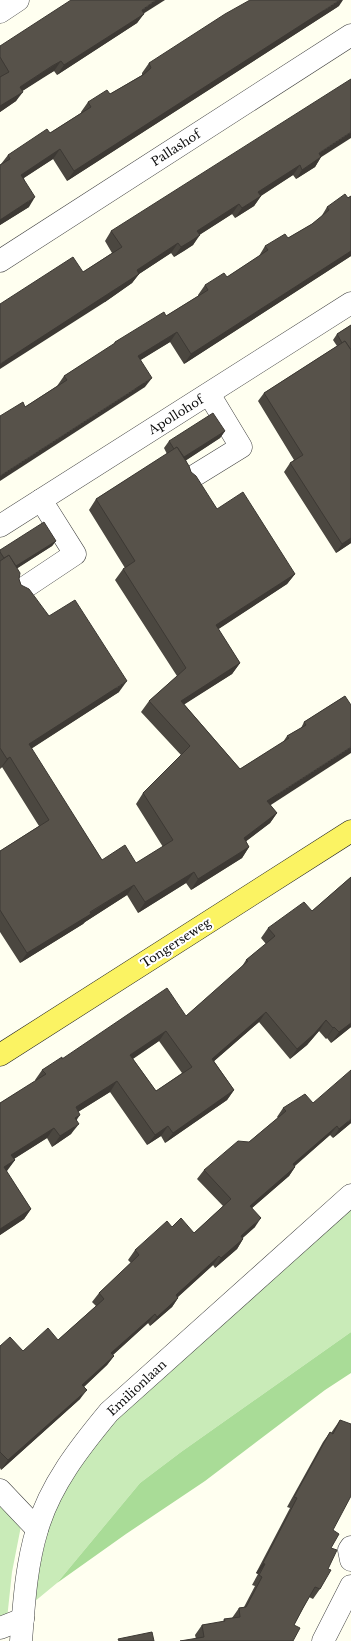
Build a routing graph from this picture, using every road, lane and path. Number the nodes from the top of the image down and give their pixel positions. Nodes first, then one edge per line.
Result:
1 (18, 0) edge
2 (0, 12) edge
3 (351, 35) edge
4 (0, 261) edge
5 (351, 303) edge
6 (210, 394) junction
7 (194, 476) edge
8 (41, 500) junction
9 (0, 526) edge
10 (24, 588) edge
11 (351, 831) edge
12 (0, 1055) edge
13 (351, 1195) edge
14 (0, 1490) edge
15 (37, 1529) junction
16 (351, 1547) edge
17 (351, 1560) edge
18 (351, 1586) edge
19 (23, 1619) junction
20 (0, 1628) edge
21 (22, 1641) edge
22 (322, 1641) edge

1 - 2 street
3 - 4 street, Pallashof
5 - 6 street, Apollohof
6 - 7 street
6 - 8 street, Apollohof
8 - 9 street, Apollohof
8 - 10 street
11 - 12 main road, Tongerseweg
13 - 15 street, Emilionlaan
14 - 15 street
15 - 19 street, Emilionlaan
16 - 17 street
18 - 22 street
19 - 20 street
19 - 21 street, Emilionlaan

